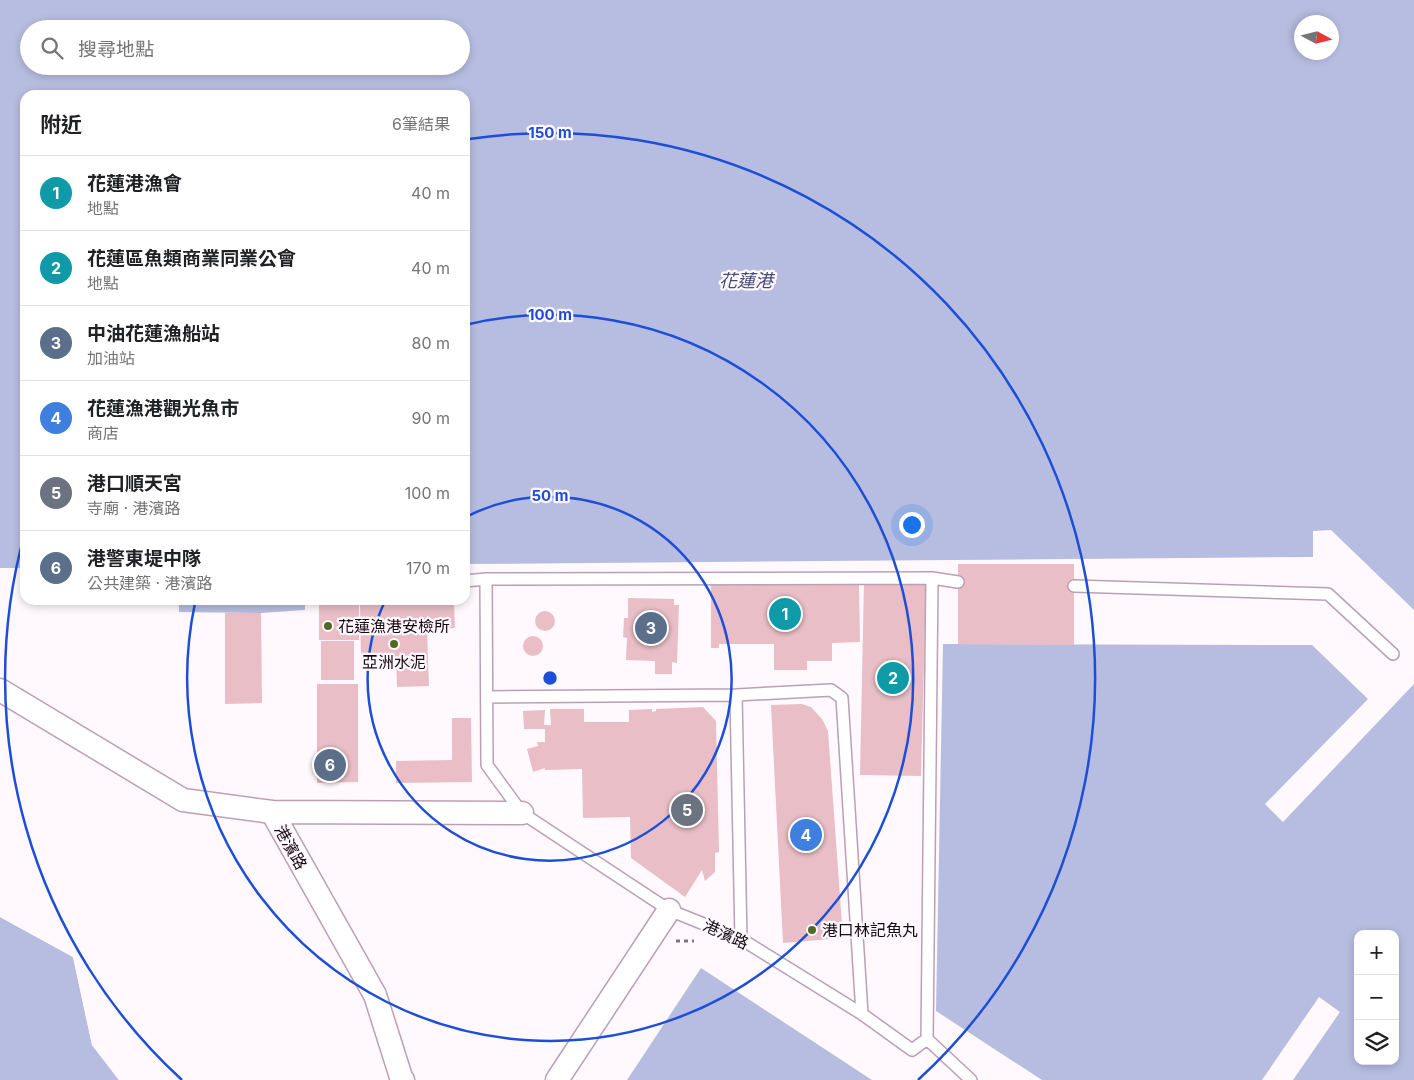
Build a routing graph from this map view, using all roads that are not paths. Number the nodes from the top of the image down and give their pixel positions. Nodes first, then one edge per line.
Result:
1 (932, 578) junction
2 (486, 579) junction
3 (470, 581) edge
4 (958, 582) dead end
5 (1074, 586) dead end
6 (1393, 654) dead end
7 (0, 690) edge
8 (736, 695) junction
9 (487, 697) junction
10 (272, 812) junction
11 (522, 813) junction
12 (669, 910) junction
13 (741, 938) junction
14 (862, 1014) junction
15 (927, 1039) junction
16 (404, 1080) edge
17 (557, 1080) edge
18 (971, 1080) edge

1 - 2 lane
1 - 4 lane
1 - 15 lane
2 - 3 lane
2 - 9 lane, 港濱路
5 - 6 lane
7 - 10 street
8 - 9 lane
8 - 13 lane
8 - 14 lane
9 - 11 lane, 港濱路
10 - 11 street, 港濱路
10 - 16 street, 港濱路
11 - 12 lane, 港濱路
12 - 13 lane, 港濱路
12 - 17 street
13 - 14 lane, 港濱路
14 - 15 lane, 港濱路
15 - 18 lane

